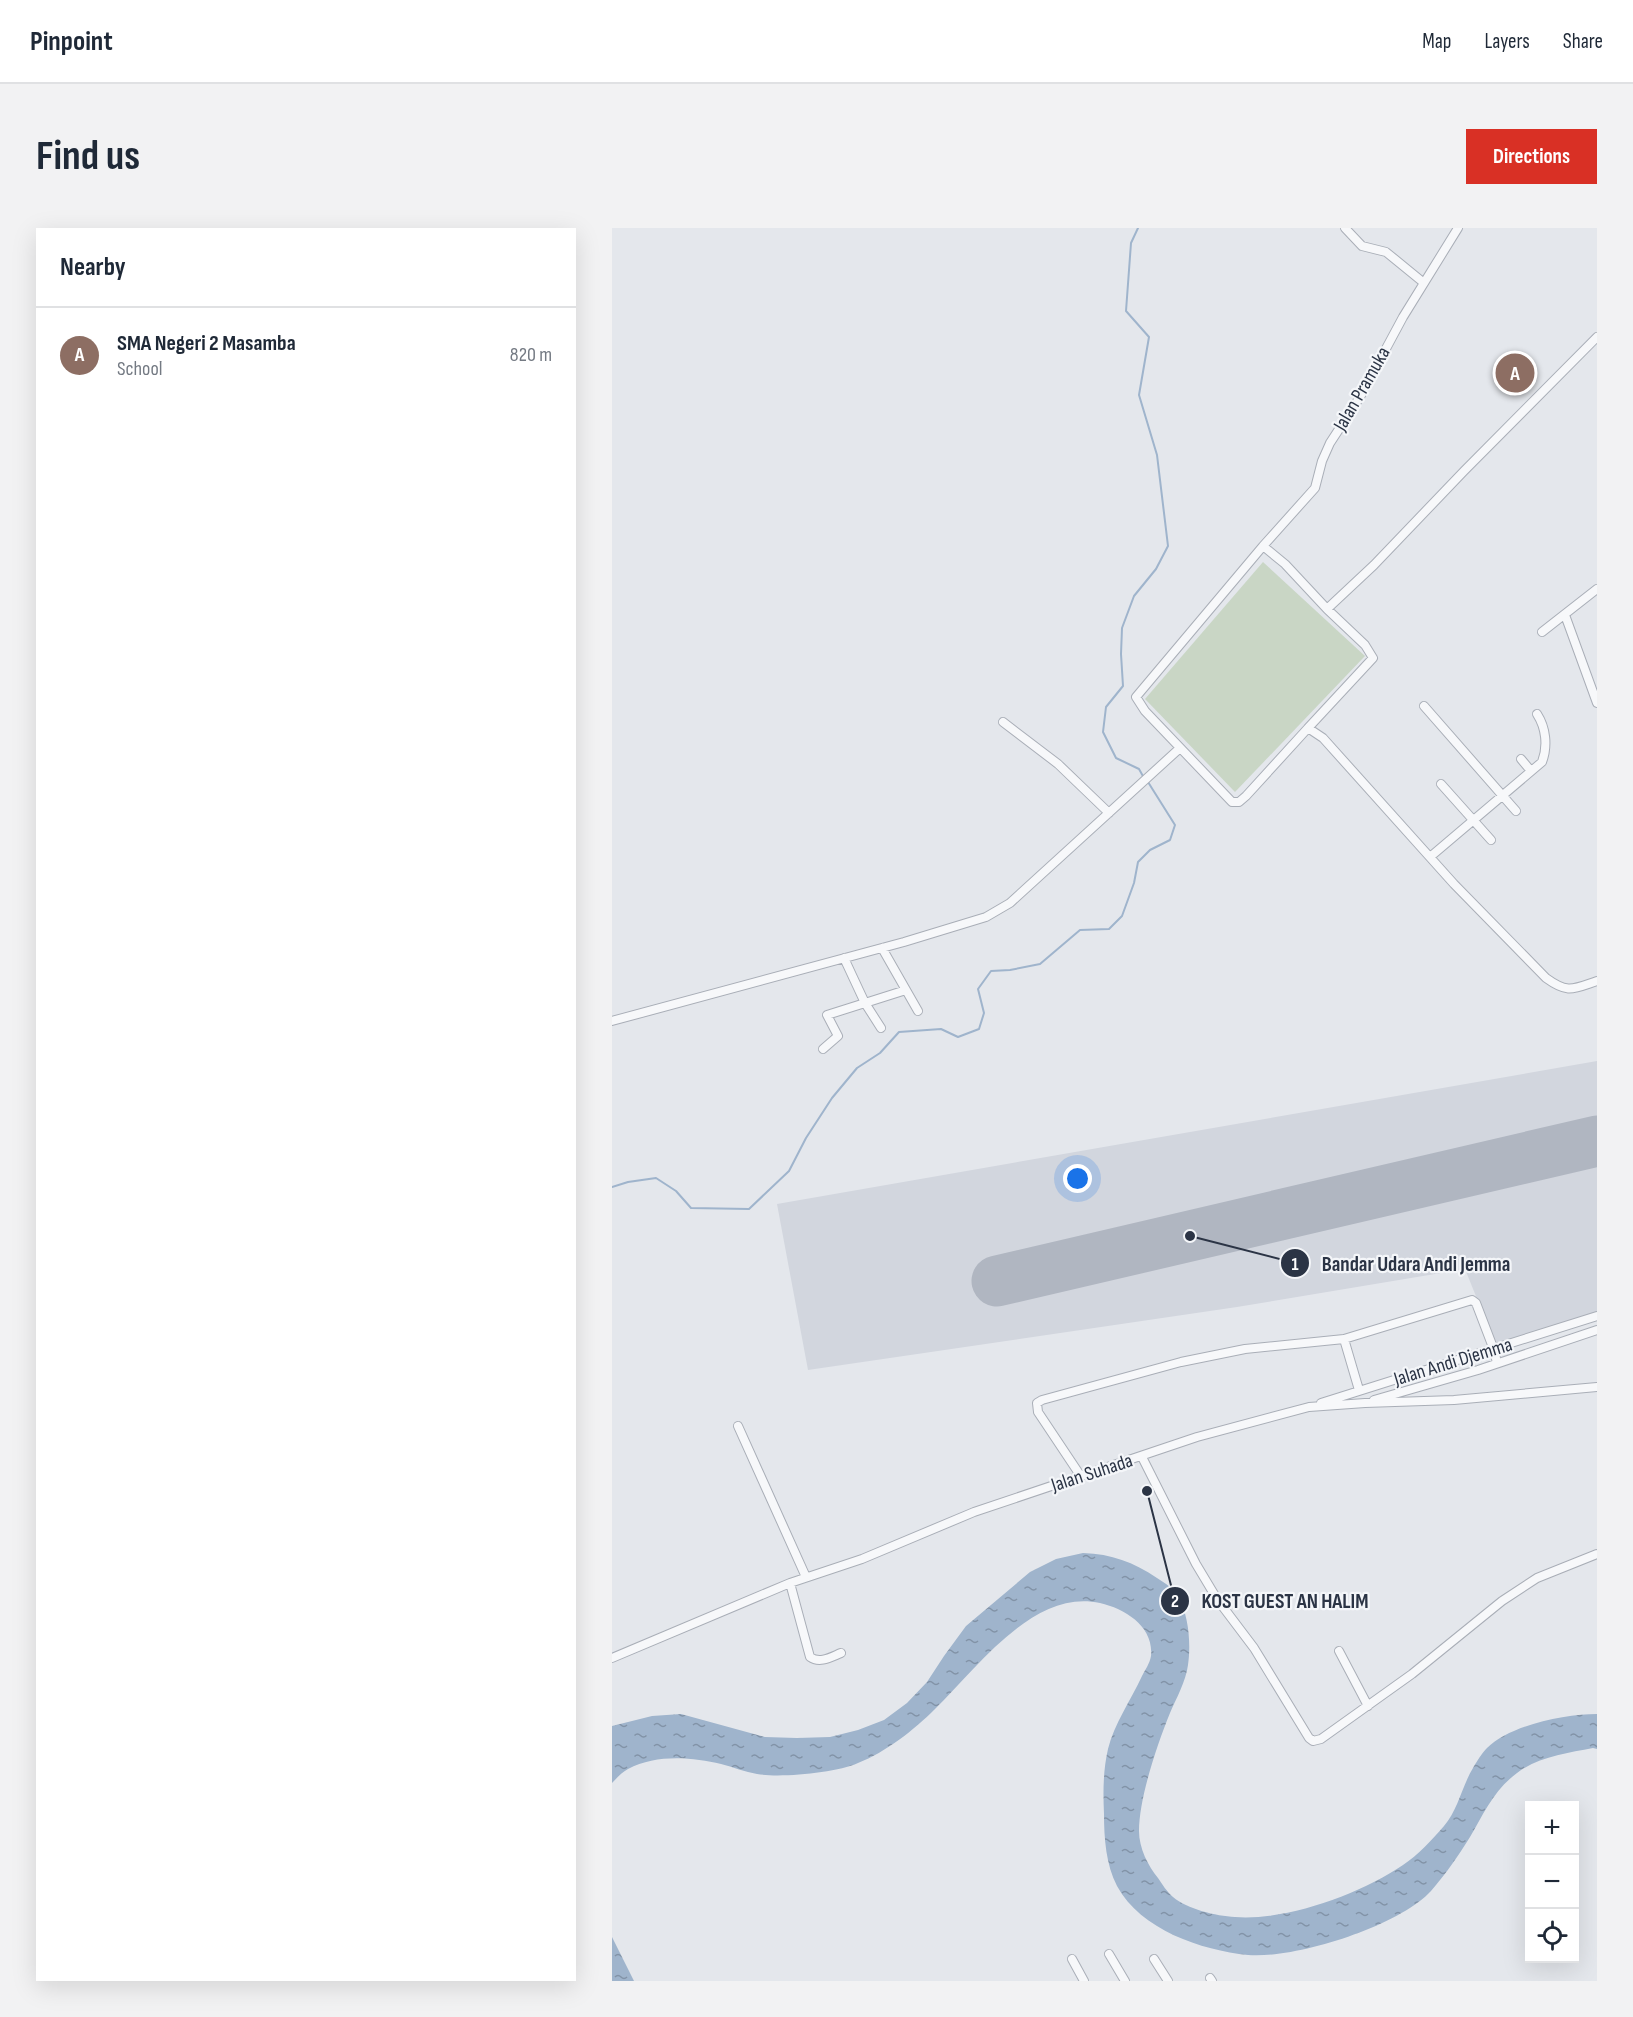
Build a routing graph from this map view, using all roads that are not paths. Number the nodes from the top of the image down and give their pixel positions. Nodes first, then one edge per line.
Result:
1 (1345, 228) edge
2 (1458, 228) edge
3 (1424, 283) junction
4 (1597, 337) edge
5 (1263, 546) junction
6 (1597, 589) edge
7 (1327, 609) junction
8 (1565, 615) junction
9 (1542, 632) dead end
10 (1597, 703) edge
11 (1424, 706) dead end
12 (1537, 714) dead end
13 (1004, 722) dead end
14 (1308, 728) junction
15 (1180, 748) junction
16 (1521, 759) dead end
17 (1531, 771) junction
18 (1442, 784) dead end
19 (1502, 796) junction
20 (1515, 811) dead end
21 (1109, 813) junction
22 (1472, 821) junction
23 (1491, 840) dead end
24 (1430, 857) junction
25 (882, 948) junction
26 (843, 958) junction
27 (1597, 981) edge
28 (906, 990) junction
29 (865, 1003) junction
30 (918, 1011) dead end
31 (612, 1021) edge
32 (881, 1028) dead end
33 (823, 1049) dead end
34 (1596, 1319) edge
35 (1597, 1330) edge
36 (1344, 1339) junction
37 (1494, 1350) junction
38 (1497, 1364) junction
39 (1597, 1387) edge
40 (1359, 1390) junction
41 (1365, 1403) junction
42 (1310, 1407) junction
43 (738, 1426) dead end
44 (1142, 1457) junction
45 (1080, 1475) junction
46 (1597, 1554) edge
47 (806, 1577) junction
48 (790, 1583) junction
49 (1339, 1651) dead end
50 (841, 1653) dead end
51 (612, 1658) edge
52 (1368, 1706) junction
53 (1109, 1954) dead end
54 (1071, 1959) dead end
55 (1154, 1959) dead end
56 (1084, 1981) edge
57 (1125, 1981) edge
58 (1168, 1981) edge

1 - 3 street
2 - 3 street, Jalan Pramuka
3 - 5 street, Jalan Pramuka
4 - 7 street
5 - 7 street
5 - 15 street, Jalan Pramuka
6 - 8 street
7 - 14 street
8 - 9 street
8 - 10 street
11 - 19 street
12 - 17 street
13 - 21 street
14 - 15 street
14 - 24 street
15 - 21 street
16 - 17 street
17 - 19 street
18 - 22 street
19 - 20 street
19 - 22 street
21 - 25 street
22 - 23 street
22 - 24 street
24 - 27 street
25 - 26 street
25 - 28 street
26 - 29 street
26 - 31 street
28 - 29 street
28 - 30 street
29 - 32 street
29 - 33 street
34 - 37 street, Jalan Andi Djemma
35 - 38 street, Jalan Andi Djemma
36 - 37 street
36 - 40 street
36 - 45 street
37 - 38 street
37 - 40 street, Jalan Andi Djemma
38 - 41 street, Jalan Andi Djemma
39 - 41 street, Jalan Suhada
40 - 42 street, Jalan Andi Djemma
41 - 42 street, Jalan Suhada
42 - 44 street, Jalan Suhada
43 - 47 street
44 - 45 street, Jalan Suhada
44 - 52 street
45 - 47 street, Jalan Suhada
46 - 52 street
47 - 48 street, Jalan Suhada
48 - 50 street
48 - 51 street, Jalan Suhada
49 - 52 street
53 - 57 street
54 - 56 street
55 - 58 street

